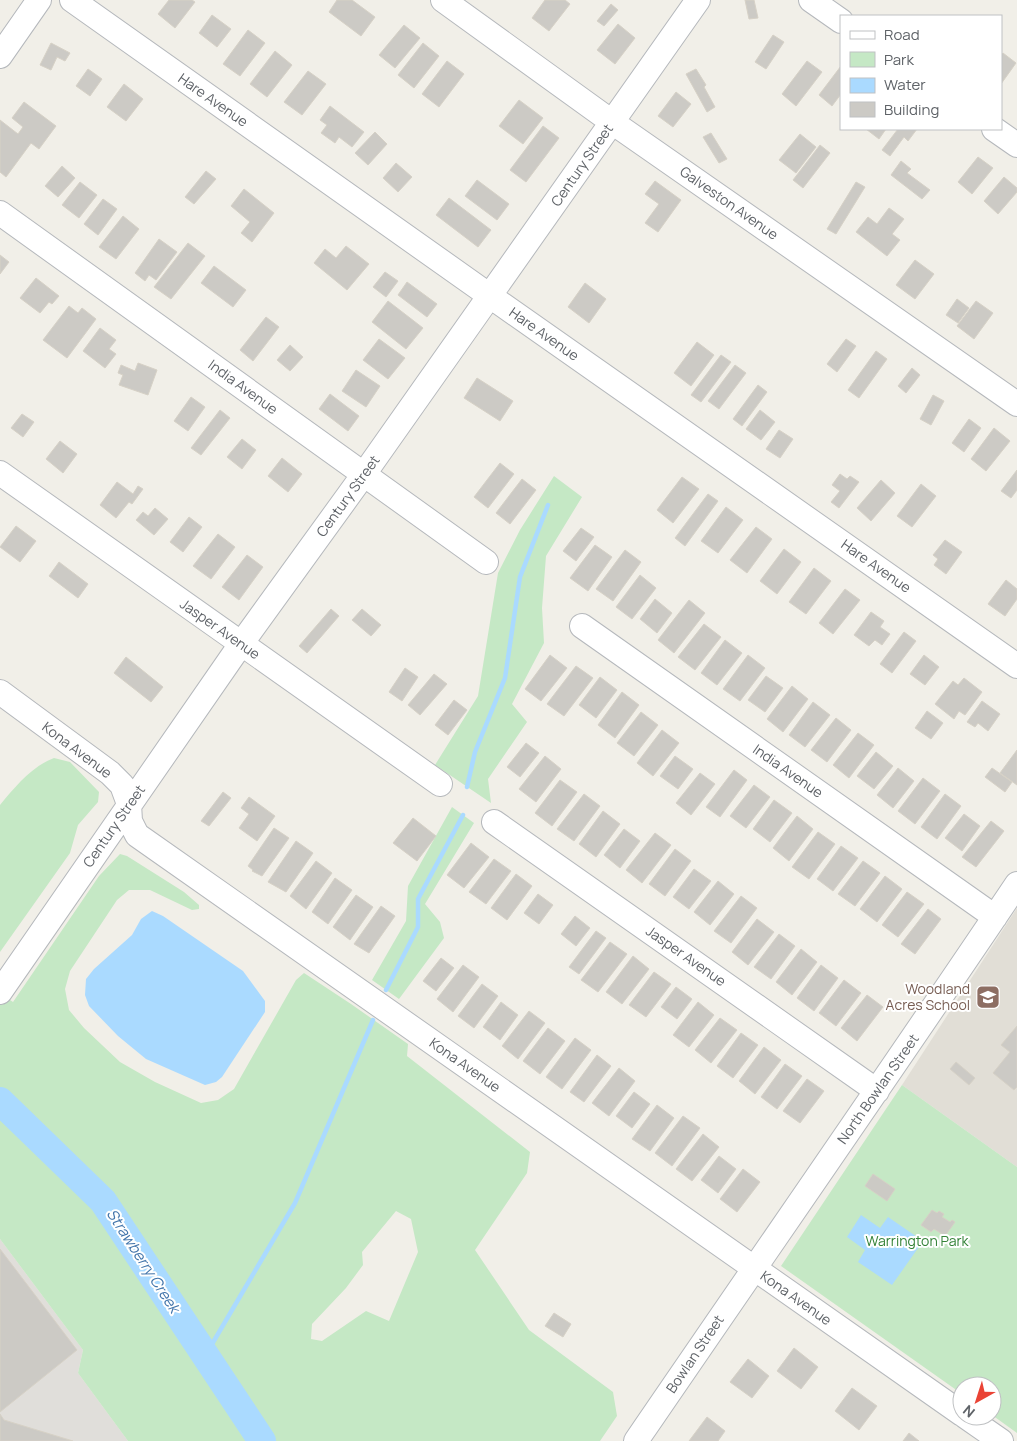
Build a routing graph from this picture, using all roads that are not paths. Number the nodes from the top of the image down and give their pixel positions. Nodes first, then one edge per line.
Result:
1 (39, 0) edge
2 (72, 0) edge
3 (443, 0) edge
4 (698, 0) edge
5 (811, 0) edge
6 (840, 20) edge
7 (0, 56) edge
8 (612, 122) junction
9 (995, 130) edge
10 (1017, 145) edge
11 (0, 213) edge
12 (490, 296) junction
13 (1017, 404) edge
14 (0, 473) edge
15 (364, 474) junction
16 (486, 562) dead end
17 (582, 626) dead end
18 (241, 644) junction
19 (1017, 666) edge
20 (0, 692) edge
21 (440, 784) dead end
22 (129, 804) junction
23 (494, 822) dead end
24 (1017, 884) edge
25 (995, 917) junction
26 (2, 989) edge
27 (877, 1090) junction
28 (753, 1268) junction
29 (952, 1407) edge
30 (979, 1426) edge
31 (636, 1441) edge
32 (1001, 1441) edge

1 - 7 street
2 - 12 street, Hare Avenue
3 - 8 street, Galveston Avenue
4 - 8 street, Century Street
5 - 6 street
8 - 12 street, Century Street
8 - 13 street, Galveston Avenue
9 - 10 street
11 - 15 street, India Avenue
12 - 15 street, Century Street
12 - 19 street, Hare Avenue
14 - 18 street, Jasper Avenue
15 - 16 street, India Avenue
15 - 18 street, Century Street
17 - 25 street, India Avenue
18 - 21 street, Jasper Avenue
18 - 22 street, Century Street
20 - 22 street, Kona Avenue
22 - 26 street, Century Street
22 - 28 street, Kona Avenue
23 - 27 street, Jasper Avenue
24 - 25 street, North Bowlan Street
25 - 27 street, North Bowlan Street
27 - 28 street, North Bowlan Street
28 - 29 street, Kona Avenue
28 - 31 street, Bowlan Street
30 - 32 street

